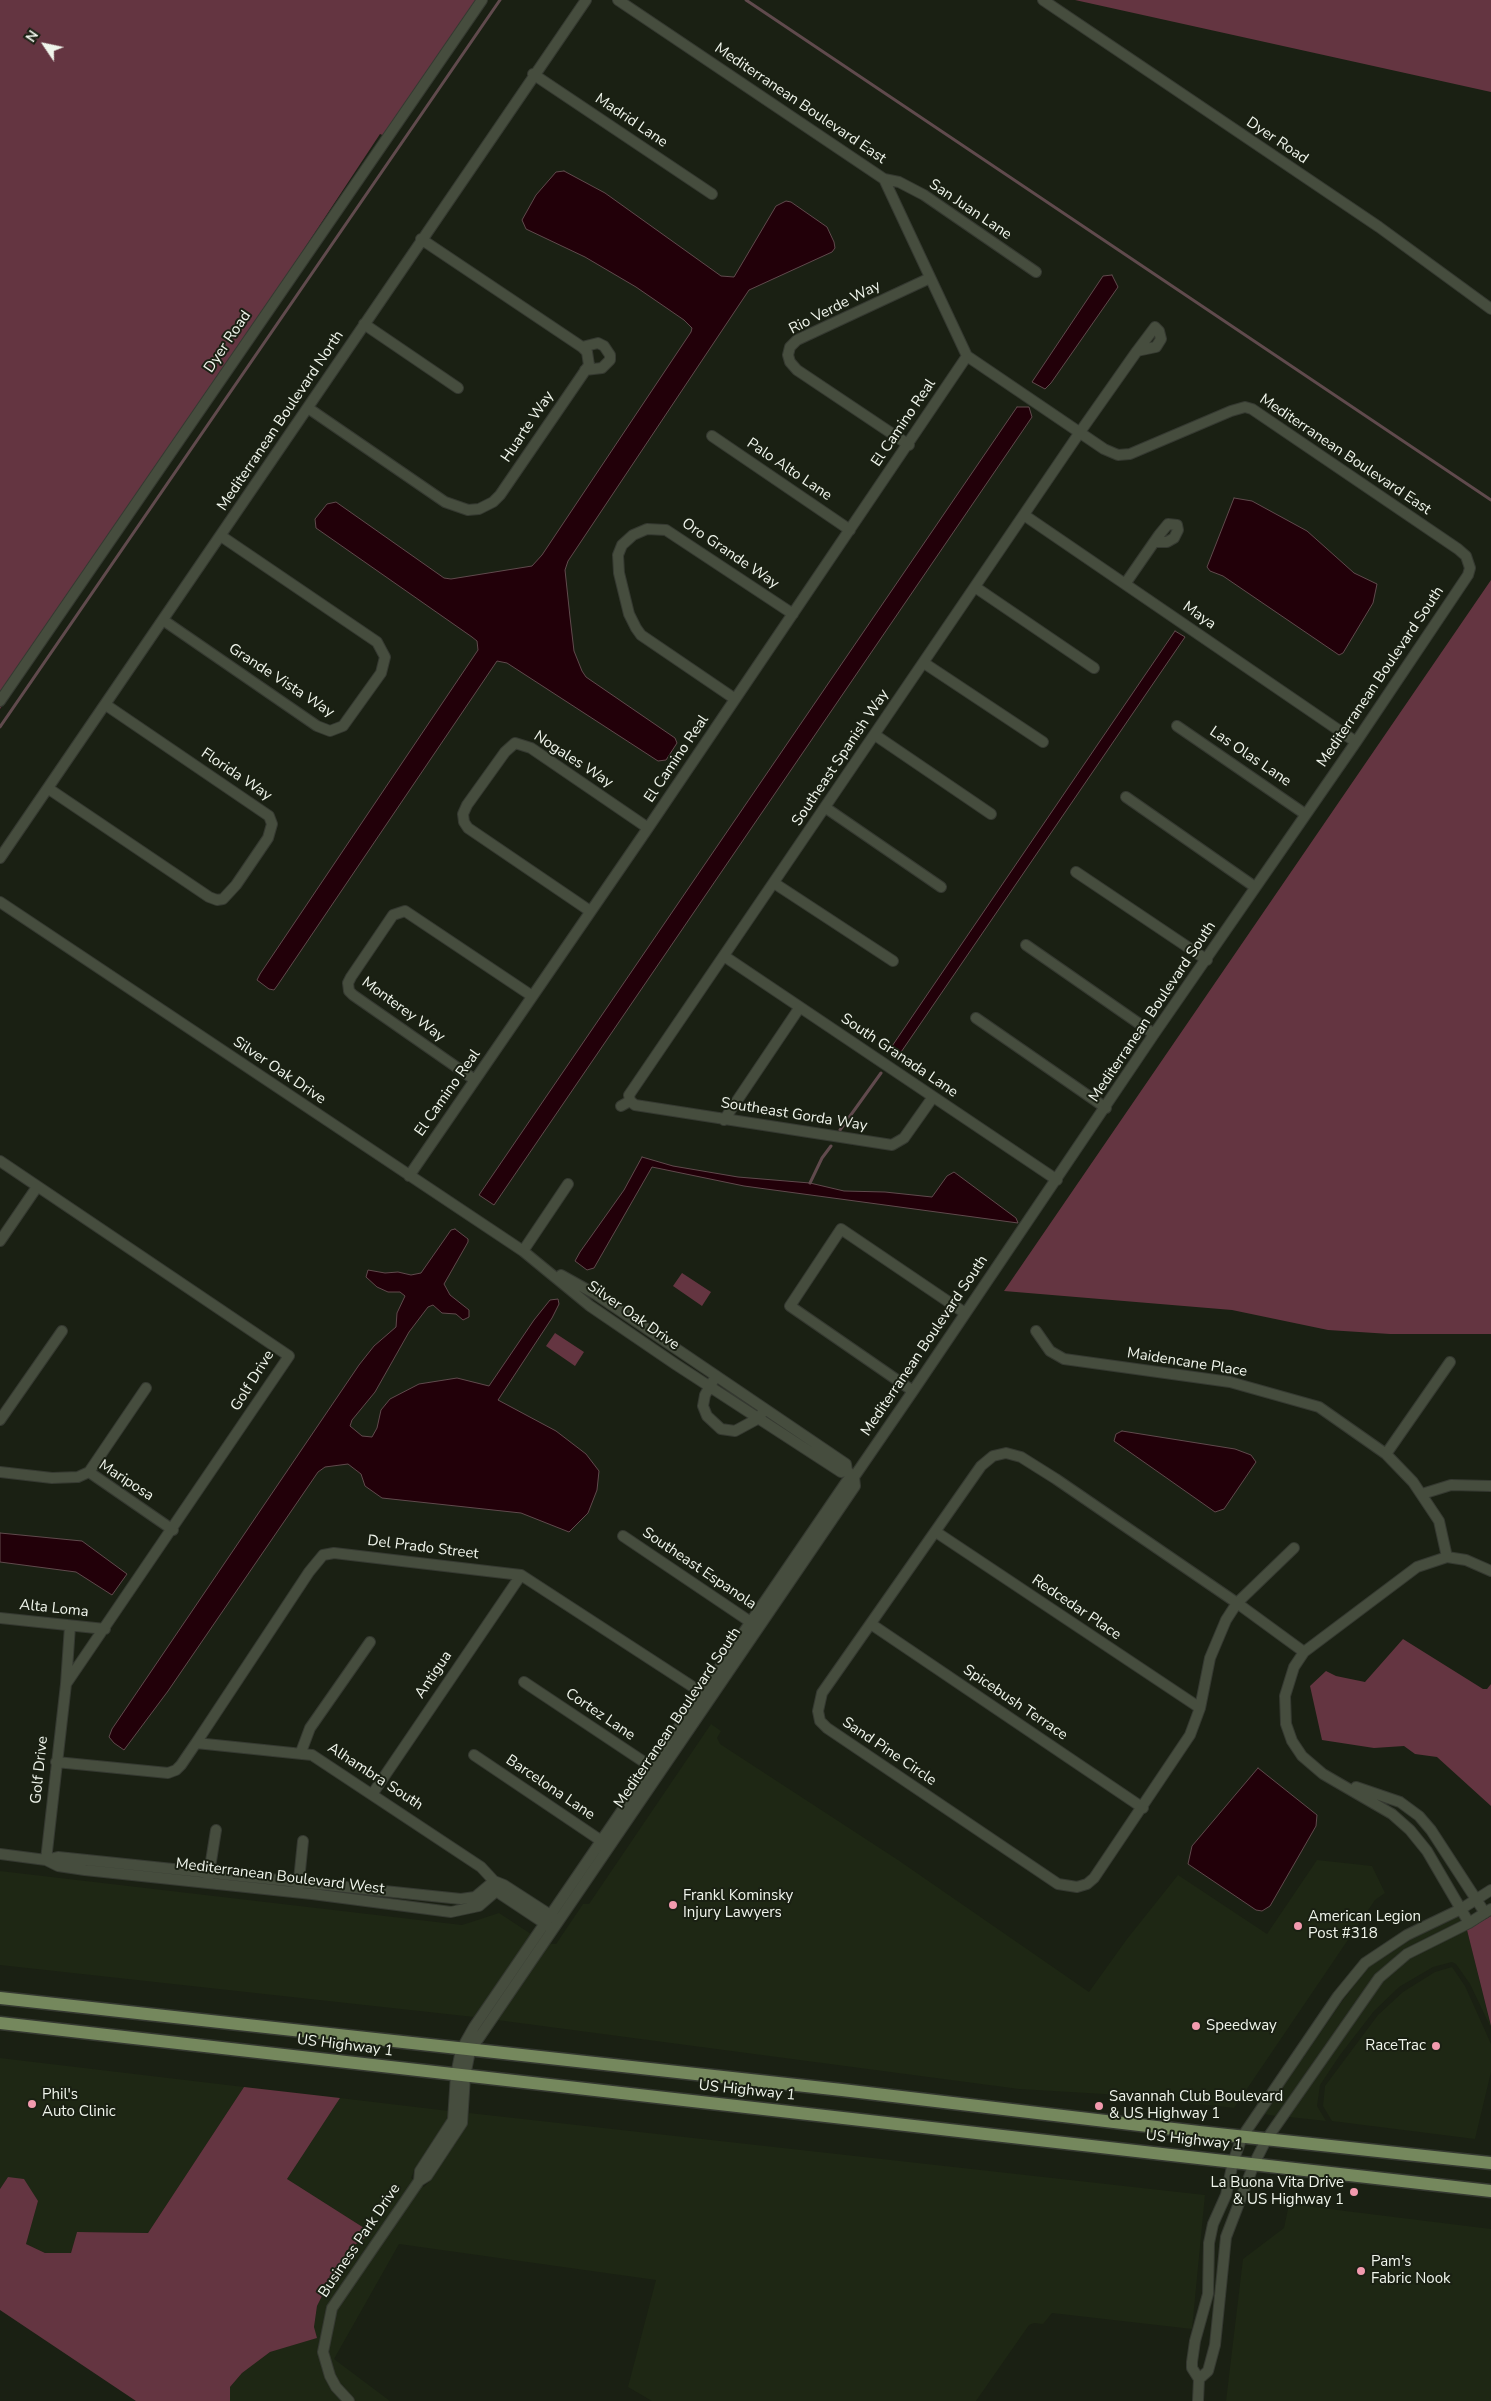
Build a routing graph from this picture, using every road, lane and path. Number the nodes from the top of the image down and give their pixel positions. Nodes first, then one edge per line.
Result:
1 (482, 0) edge
2 (586, 0) edge
3 (618, 0) edge
4 (1043, 0) edge
5 (534, 74) junction
6 (884, 178) junction
7 (712, 194) dead end
8 (421, 239) junction
9 (1036, 272) dead end
10 (930, 278) junction
11 (1491, 309) edge
12 (364, 324) junction
13 (582, 347) junction
14 (1138, 351) dead end
15 (967, 356) junction
16 (585, 370) junction
17 (458, 388) dead end
18 (308, 408) junction
19 (1080, 432) junction
20 (712, 436) dead end
21 (908, 445) junction
22 (1024, 515) junction
23 (850, 530) junction
24 (221, 536) junction
25 (1154, 542) dead end
26 (1470, 561) joint
27 (1125, 584) junction
28 (975, 587) junction
29 (793, 614) junction
30 (163, 620) junction
31 (924, 663) junction
32 (1094, 668) dead end
33 (735, 699) junction
34 (0, 701) edge
35 (106, 706) junction
36 (1177, 726) dead end
37 (875, 735) junction
38 (1043, 742) dead end
39 (1356, 742) junction
40 (48, 789) junction
41 (1126, 797) dead end
42 (826, 808) junction
43 (991, 814) dead end
44 (1305, 814) junction
45 (648, 828) junction
46 (0, 858) edge
47 (1076, 872) dead end
48 (774, 883) junction
49 (942, 887) dead end
50 (1255, 887) junction
51 (0, 902) edge
52 (590, 911) junction
53 (1026, 945) dead end
54 (724, 956) junction
55 (1206, 960) junction
56 (893, 961) dead end
57 (532, 996) junction
58 (800, 1007) junction
59 (976, 1018) dead end
60 (1154, 1034) junction
61 (475, 1080) junction
62 (933, 1097) junction
63 (626, 1103) joint
64 (1106, 1108) junction
65 (724, 1120) junction
66 (0, 1161) edge
67 (409, 1176) junction
68 (1057, 1180) junction
69 (568, 1184) dead end
70 (37, 1187) junction
71 (0, 1241) edge
72 (523, 1251) junction
73 (541, 1265) junction
74 (965, 1313) junction
75 (62, 1331) dead end
76 (1036, 1331) dead end
77 (1450, 1362) dead end
78 (716, 1376) junction
79 (710, 1386) junction
80 (146, 1388) dead end
81 (913, 1392) junction
82 (762, 1414) junction
83 (0, 1420) edge
84 (1386, 1454) junction
85 (0, 1472) edge
86 (89, 1472) junction
87 (851, 1474) junction
88 (1491, 1486) edge
89 (1422, 1494) junction
90 (173, 1530) junction
91 (936, 1532) junction
92 (623, 1536) dead end
93 (1294, 1548) dead end
94 (1447, 1557) junction
95 (1491, 1570) edge
96 (521, 1574) junction
97 (1237, 1603) junction
98 (0, 1618) edge
99 (755, 1624) junction
100 (871, 1624) junction
101 (70, 1626) junction
102 (106, 1628) junction
103 (370, 1642) dead end
104 (1304, 1652) junction
105 (524, 1682) dead end
106 (66, 1684) junction
107 (706, 1695) junction
108 (1200, 1708) junction
109 (196, 1743) junction
110 (301, 1752) junction
111 (474, 1755) dead end
112 (56, 1762) junction
113 (656, 1770) junction
114 (1331, 1779) junction
115 (373, 1793) junction
116 (1143, 1808) junction
117 (216, 1830) dead end
118 (303, 1841) dead end
119 (605, 1843) junction
120 (0, 1854) edge
121 (46, 1860) junction
122 (208, 1878) junction
123 (498, 1885) junction
124 (298, 1888) junction
125 (1491, 1890) edge
126 (1476, 1900) junction
127 (1461, 1909) junction
128 (1488, 1911) edge
129 (552, 1922) junction
130 (1469, 1924) junction
131 (0, 1998) edge
132 (0, 2023) edge
133 (466, 2050) junction
134 (461, 2075) junction
135 (1242, 2137) junction
136 (1266, 2140) junction
137 (1233, 2162) junction
138 (1491, 2163) edge
139 (1254, 2164) junction
140 (1491, 2191) edge
141 (1209, 2289) junction
142 (1221, 2290) junction
143 (1199, 2379) junction
144 (349, 2401) edge
145 (1198, 2401) edge

1 - 34 street, Dyer Road
2 - 5 street, Mediterranean Boulevard North
3 - 6 street, Mediterranean Boulevard East
4 - 11 street, Dyer Road
5 - 7 street, Madrid Lane
5 - 8 street, Mediterranean Boulevard North
6 - 9 street, San Juan Lane
6 - 10 street, Mediterranean Boulevard East
8 - 12 street, Mediterranean Boulevard North
8 - 13 street
10 - 15 street, Mediterranean Boulevard East
10 - 21 street, Rio Verde Way
12 - 17 street
12 - 18 street, Mediterranean Boulevard North
13 - 16 street
13 - 16 street
14 - 19 street, Southeast Spanish Way
15 - 19 street, Mediterranean Boulevard East
15 - 21 street, El Camino Real
16 - 18 street, Huarte Way
18 - 24 street, Mediterranean Boulevard North
19 - 22 street, Southeast Spanish Way
19 - 26 street, Mediterranean Boulevard East
20 - 23 street, Palo Alto Lane
21 - 23 street, El Camino Real
22 - 27 street, Maya
22 - 28 street, Southeast Spanish Way
23 - 29 street, El Camino Real
24 - 30 street, Mediterranean Boulevard North
24 - 30 street, Grande Vista Way
25 - 27 street
26 - 39 street, Mediterranean Boulevard South
27 - 39 street, Maya
28 - 31 street, Southeast Spanish Way
28 - 32 street
29 - 33 street, El Camino Real
29 - 33 street, Oro Grande Way
30 - 35 street, Mediterranean Boulevard North
31 - 37 street, Southeast Spanish Way
31 - 38 street
33 - 45 street, El Camino Real
35 - 40 street, Mediterranean Boulevard North
35 - 40 street, Florida Way
36 - 44 street, Las Olas Lane
37 - 42 street, Southeast Spanish Way
37 - 43 street
39 - 44 street, Mediterranean Boulevard South
40 - 46 street, Mediterranean Boulevard North
41 - 50 street
42 - 48 street, Southeast Spanish Way
42 - 49 street
44 - 50 street, Mediterranean Boulevard South
45 - 52 street, El Camino Real
45 - 52 street, Nogales Way
47 - 55 street
48 - 54 street, Southeast Spanish Way
48 - 56 street
50 - 55 street, Mediterranean Boulevard South
51 - 67 street, Silver Oak Drive
52 - 57 street, El Camino Real
53 - 60 street
54 - 58 street, South Granada Lane
54 - 63 street, Southeast Spanish Way
55 - 60 street, Mediterranean Boulevard South
57 - 61 street, El Camino Real
57 - 61 street, Monterey Way
58 - 62 street, South Granada Lane
58 - 65 street
59 - 64 street
60 - 64 street, Mediterranean Boulevard South
61 - 67 street, El Camino Real
62 - 65 street, Southeast Gorda Way
62 - 68 street, South Granada Lane
63 - 65 street, Southeast Gorda Way
64 - 68 street, Mediterranean Boulevard South
66 - 70 street, Golf Drive
67 - 72 street, Silver Oak Drive
68 - 74 street, Mediterranean Boulevard South
69 - 72 street
70 - 71 street
70 - 90 street, Golf Drive
72 - 73 street, Silver Oak Drive
73 - 78 street, Silver Oak Drive
73 - 79 street, Silver Oak Drive
74 - 81 street, Mediterranean Boulevard South
74 - 81 street
75 - 83 street
76 - 84 street, Maidencane Place
77 - 84 street
78 - 79 street
78 - 82 street, Silver Oak Drive
79 - 82 street, Silver Oak Drive
79 - 82 street
80 - 86 street
81 - 87 street, Mediterranean Boulevard South
82 - 87 street, Silver Oak Drive
84 - 89 street, Maidencane Place
85 - 86 street, Mariposa
86 - 90 street, Mariposa
87 - 99 street, Mediterranean Boulevard South
88 - 89 street
89 - 94 street, Maidencane Place
90 - 102 street, Golf Drive
91 - 97 street, Sand Pine Circle
91 - 100 street, Sand Pine Circle
91 - 108 street, Redcedar Place
92 - 99 street, Southeast Espanola
93 - 97 street
94 - 95 street
94 - 104 street
96 - 107 street, Del Prado Street
96 - 109 street, Del Prado Street
96 - 115 street, Antigua
97 - 104 street, Sand Pine Circle
97 - 108 street, Sand Pine Circle
98 - 101 street, Alta Loma
99 - 107 street, Mediterranean Boulevard South
100 - 116 street, Spicebush Terrace
100 - 116 street, Sand Pine Circle
101 - 102 street, Alta Loma
101 - 106 street, Golf Drive
102 - 106 street, Golf Drive
103 - 110 street
104 - 114 street
105 - 113 street, Cortez Lane
106 - 112 street, Golf Drive
107 - 113 street, Mediterranean Boulevard South
108 - 116 street, Sand Pine Circle
109 - 110 street, Alhambra South
109 - 112 street
110 - 115 street, Alhambra South
111 - 119 street, Barcelona Lane
112 - 121 street, Golf Drive
113 - 119 street, Mediterranean Boulevard South
114 - 126 street
114 - 127 street
115 - 123 street, Alhambra South
117 - 122 street
118 - 124 street
119 - 129 street, Mediterranean Boulevard South
120 - 121 street, Mediterranean Boulevard West
121 - 122 street, Mediterranean Boulevard West
122 - 124 street, Mediterranean Boulevard West
123 - 124 street, Mediterranean Boulevard West
123 - 129 street, Alhambra South
125 - 126 street
126 - 127 street
126 - 128 street
127 - 130 street
127 - 135 street
128 - 130 street
129 - 133 street, Mediterranean Boulevard South
130 - 136 street
131 - 133 main road, US Highway 1
132 - 134 main road, US Highway 1
133 - 134 street, Mediterranean Boulevard South
133 - 135 main road, US Highway 1
134 - 137 main road, US Highway 1
134 - 144 street, Business Park Drive
135 - 136 main road, US Highway 1
135 - 137 street
136 - 138 main road, US Highway 1
136 - 139 street
137 - 139 main road, US Highway 1
137 - 141 street
139 - 140 main road, US Highway 1
139 - 142 street
141 - 142 street
141 - 143 street
142 - 143 street
143 - 145 street

